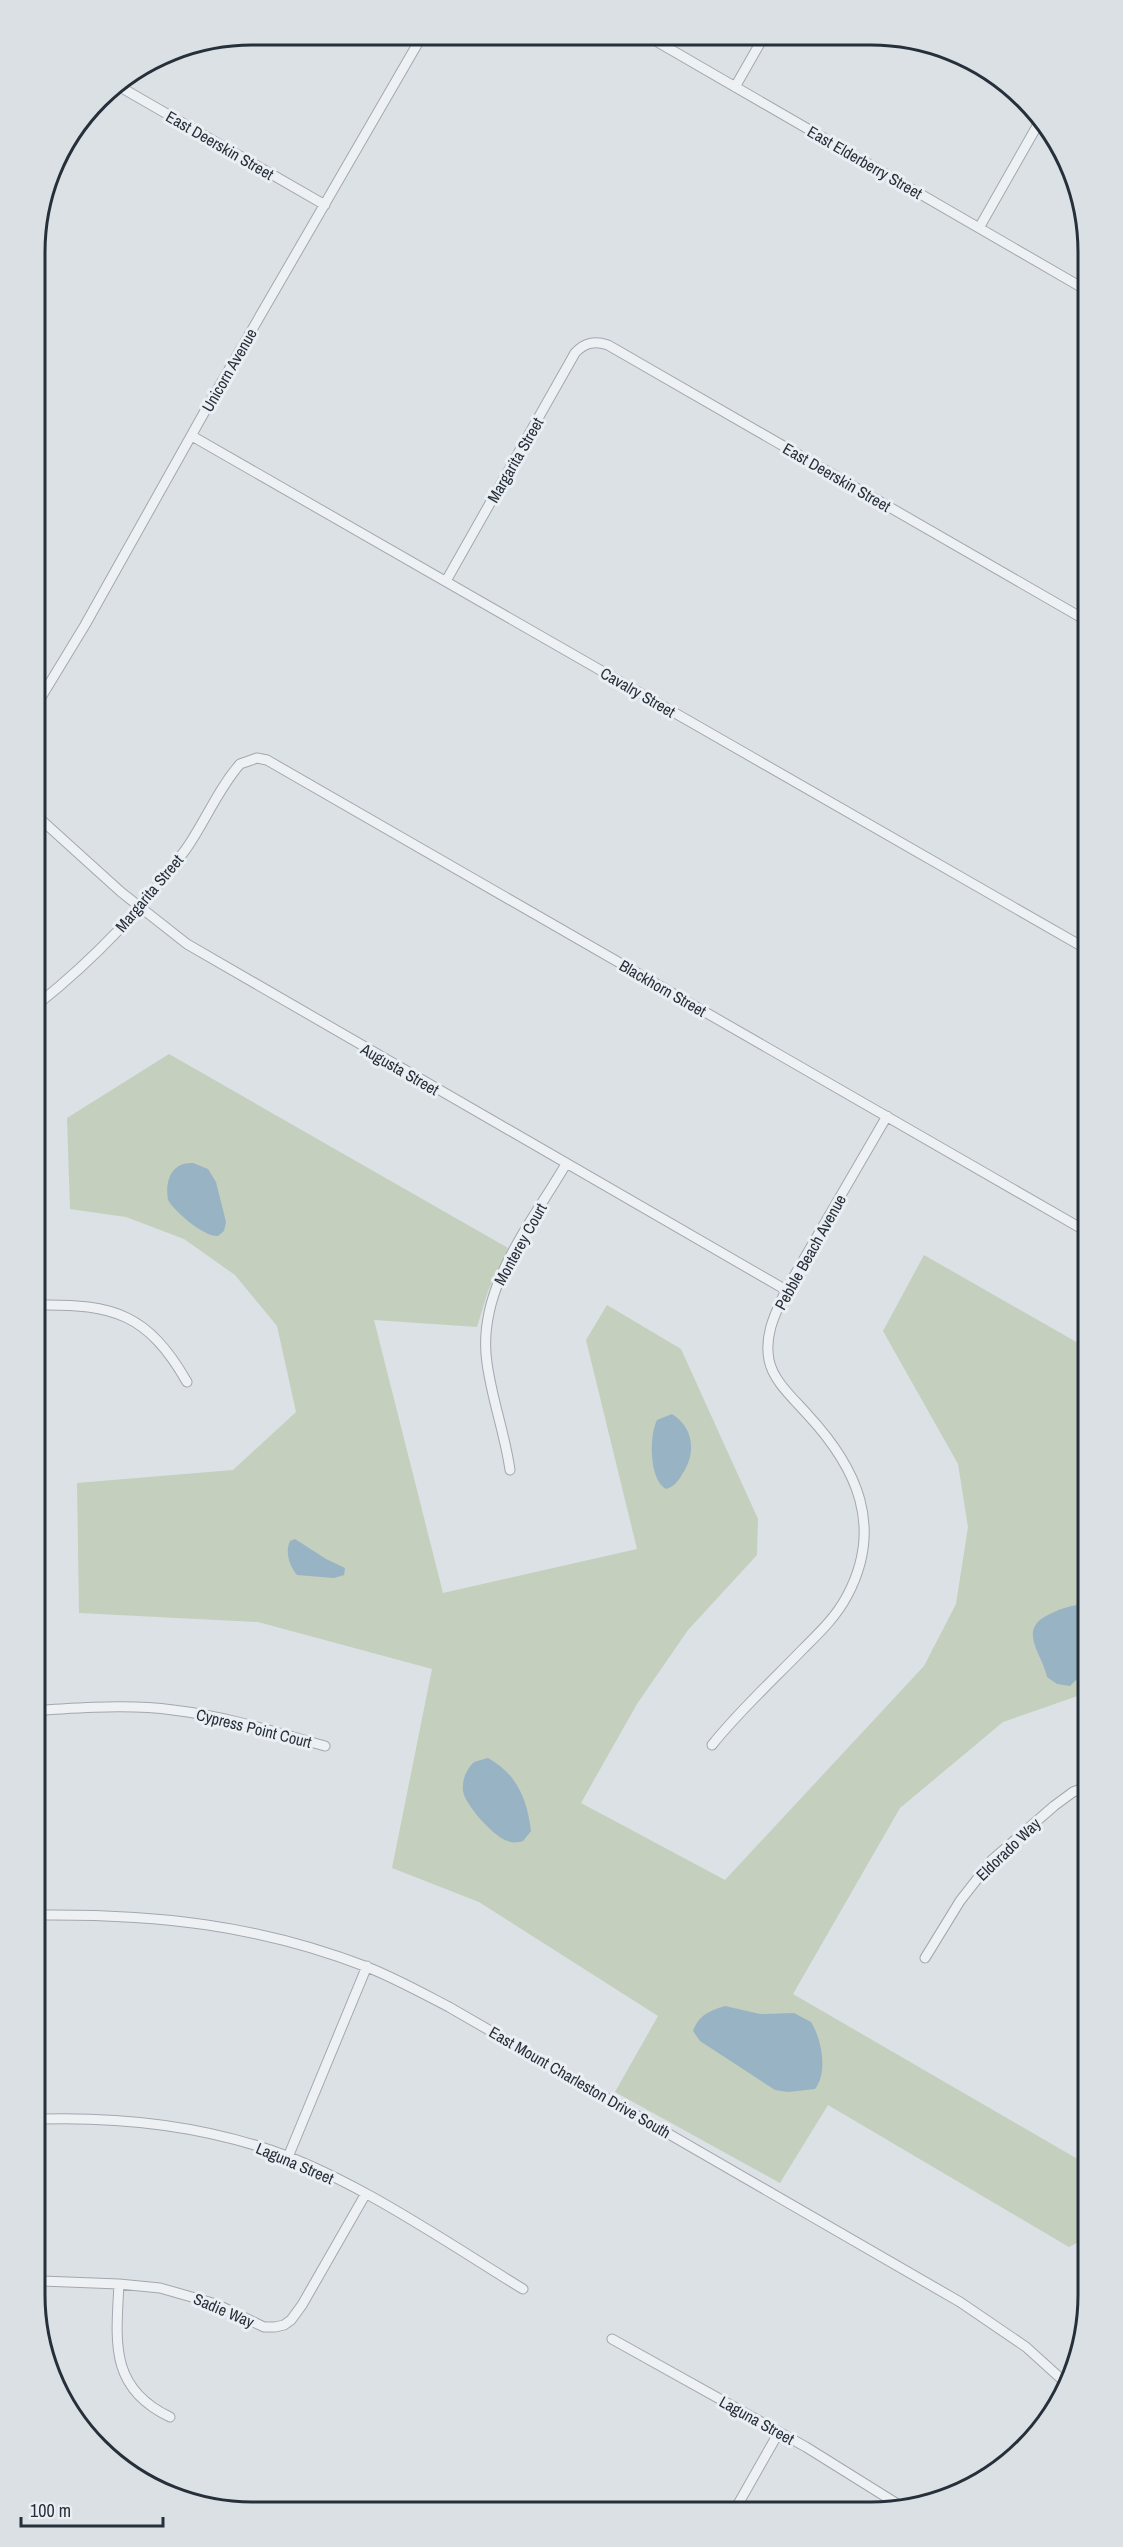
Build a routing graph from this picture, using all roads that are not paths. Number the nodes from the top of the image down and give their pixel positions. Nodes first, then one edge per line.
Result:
1 (417, 45) edge
2 (663, 45) edge
3 (759, 45) edge
4 (735, 87) junction
5 (124, 89) edge
6 (1036, 128) edge
7 (325, 205) junction
8 (979, 228) junction
9 (1078, 285) edge
10 (589, 343) joint
11 (192, 436) junction
12 (446, 581) junction
13 (1078, 616) edge
14 (45, 691) edge
15 (240, 764) joint
16 (45, 823) edge
17 (138, 907) junction
18 (1078, 944) edge
19 (45, 999) edge
20 (887, 1116) junction
21 (566, 1164) junction
22 (1078, 1227) edge
23 (786, 1290) junction
24 (45, 1305) edge
25 (188, 1382) dead end
26 (510, 1470) dead end
27 (45, 1710) edge
28 (712, 1745) dead end
29 (325, 1746) dead end
30 (1078, 1790) edge
31 (45, 1915) edge
32 (925, 1958) dead end
33 (367, 1966) junction
34 (45, 2119) edge
35 (288, 2157) junction
36 (365, 2195) junction
37 (45, 2281) edge
38 (119, 2284) junction
39 (523, 2289) dead end
40 (612, 2339) dead end
41 (1060, 2378) edge
42 (170, 2417) dead end
43 (779, 2432) junction
44 (892, 2500) edge
45 (739, 2502) edge

1 - 7 street, Unicorn Avenue
2 - 4 street, East Elderberry Street
3 - 4 street
4 - 8 street, East Elderberry Street
5 - 7 street, East Deerskin Street
6 - 8 street
7 - 11 street, Unicorn Avenue
8 - 9 street, East Elderberry Street
10 - 12 street, Margarita Street
10 - 13 street, East Deerskin Street
11 - 12 street, Cavalry Street
11 - 14 street, Unicorn Avenue
12 - 18 street, Cavalry Street
15 - 17 street, Margarita Street
15 - 20 street, Blackhorn Street
16 - 17 street, Augusta Street
17 - 19 street, Margarita Street
17 - 21 street, Augusta Street
20 - 22 street, Blackhorn Street
20 - 23 street, Pebble Beach Avenue
21 - 23 street, Augusta Street
21 - 26 street, Monterey Court
23 - 28 street, Pebble Beach Avenue
24 - 25 street
27 - 29 street, Cypress Point Court
30 - 32 street, Eldorado Way
31 - 33 street, East Mount Charleston Drive South
33 - 35 street
33 - 41 street, East Mount Charleston Drive South
34 - 35 street, Laguna Street
35 - 36 street, Laguna Street
36 - 38 street, Sadie Way
36 - 39 street, Laguna Street
37 - 38 street, Sadie Way
38 - 42 street
40 - 43 street, Laguna Street
43 - 44 street, Laguna Street
43 - 45 street

